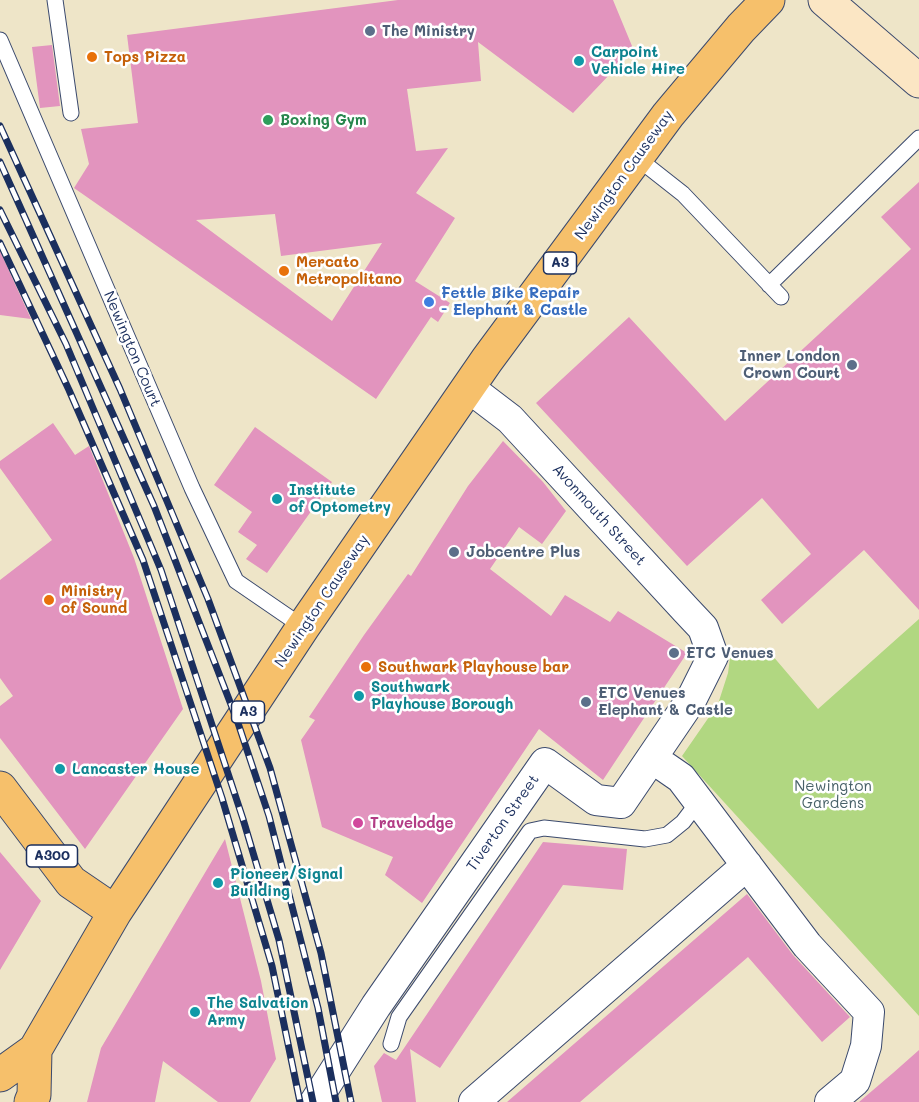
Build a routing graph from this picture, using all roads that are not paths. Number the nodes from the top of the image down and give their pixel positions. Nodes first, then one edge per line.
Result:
1 (55, 0) edge
2 (768, 0) edge
3 (825, 0) edge
4 (0, 40) edge
5 (919, 81) edge
6 (71, 113) dead end
7 (919, 138) edge
8 (636, 157) junction
9 (770, 285) junction
10 (781, 297) dead end
11 (468, 387) junction
12 (303, 627) junction
13 (713, 656) joint
14 (652, 758) junction
15 (0, 788) edge
16 (699, 801) junction
17 (747, 865) junction
18 (115, 912) junction
19 (391, 1044) dead end
20 (35, 1050) junction
21 (0, 1075) edge
22 (31, 1102) edge
23 (315, 1102) edge
24 (474, 1102) edge
25 (830, 1102) edge

1 - 6 lane
2 - 8 main road, Newington Causeway / A3
3 - 5 main road
4 - 12 lane, Newington Court
7 - 9 lane
8 - 9 lane
8 - 11 main road, Newington Causeway / A3
9 - 10 lane
11 - 12 main road, Newington Causeway / A3
11 - 13 street, Avonmouth Street
12 - 18 main road, Newington Causeway / A3
13 - 14 street, Tiverton Street
14 - 16 street
14 - 23 street, Tiverton Street
15 - 18 main road, A300
16 - 17 street
16 - 19 lane
17 - 24 street
17 - 25 street
18 - 20 main road, Newington Causeway / A3
20 - 21 main road, Newington Causeway / A3
20 - 22 main road, Newington Causeway / A3

